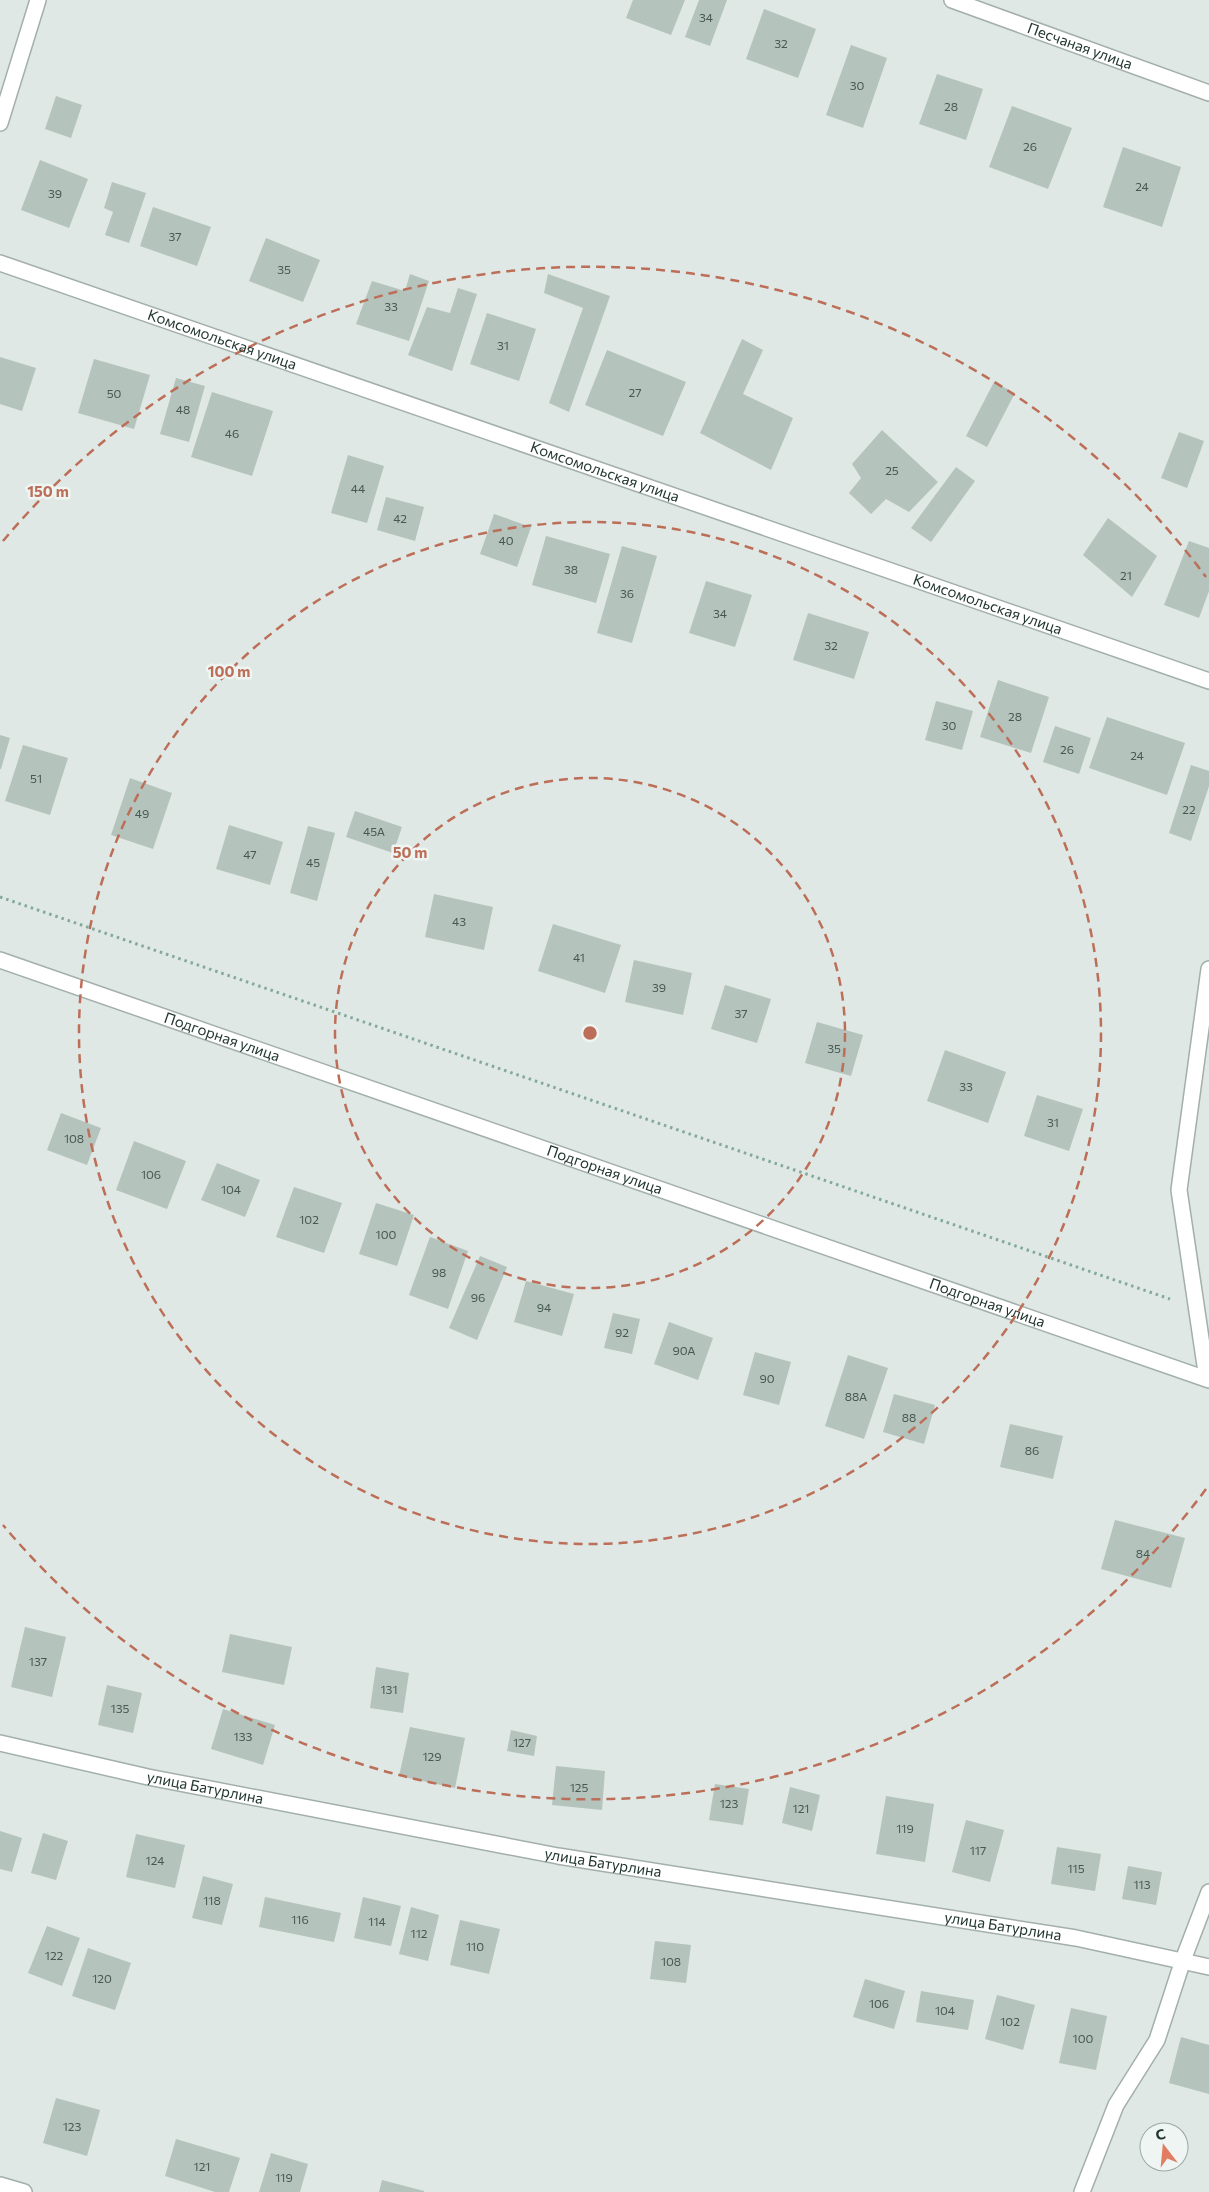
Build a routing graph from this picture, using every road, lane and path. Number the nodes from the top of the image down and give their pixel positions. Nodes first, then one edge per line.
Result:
1 (38, 0) edge
2 (952, 0) edge
3 (1209, 93) edge
4 (0, 123) edge
5 (0, 263) edge
6 (1209, 681) edge
7 (0, 897) edge
8 (0, 960) edge
9 (1209, 968) edge
10 (1196, 1308) junction
11 (1208, 1380) edge
12 (0, 1744) edge
13 (1209, 1892) edge
14 (1183, 1960) junction
15 (1209, 1967) edge
16 (0, 2185) edge
17 (24, 2192) edge
18 (1082, 2192) edge

1 - 4 street
2 - 3 street, Песчаная улица
5 - 6 street, Комсомольская улица
7 - 10 path
8 - 11 street, Подгорная улица
9 - 10 street
10 - 11 street
12 - 14 street, улица Батурлина
13 - 14 street
14 - 15 street, улица Батурлина
14 - 18 street
16 - 17 street

